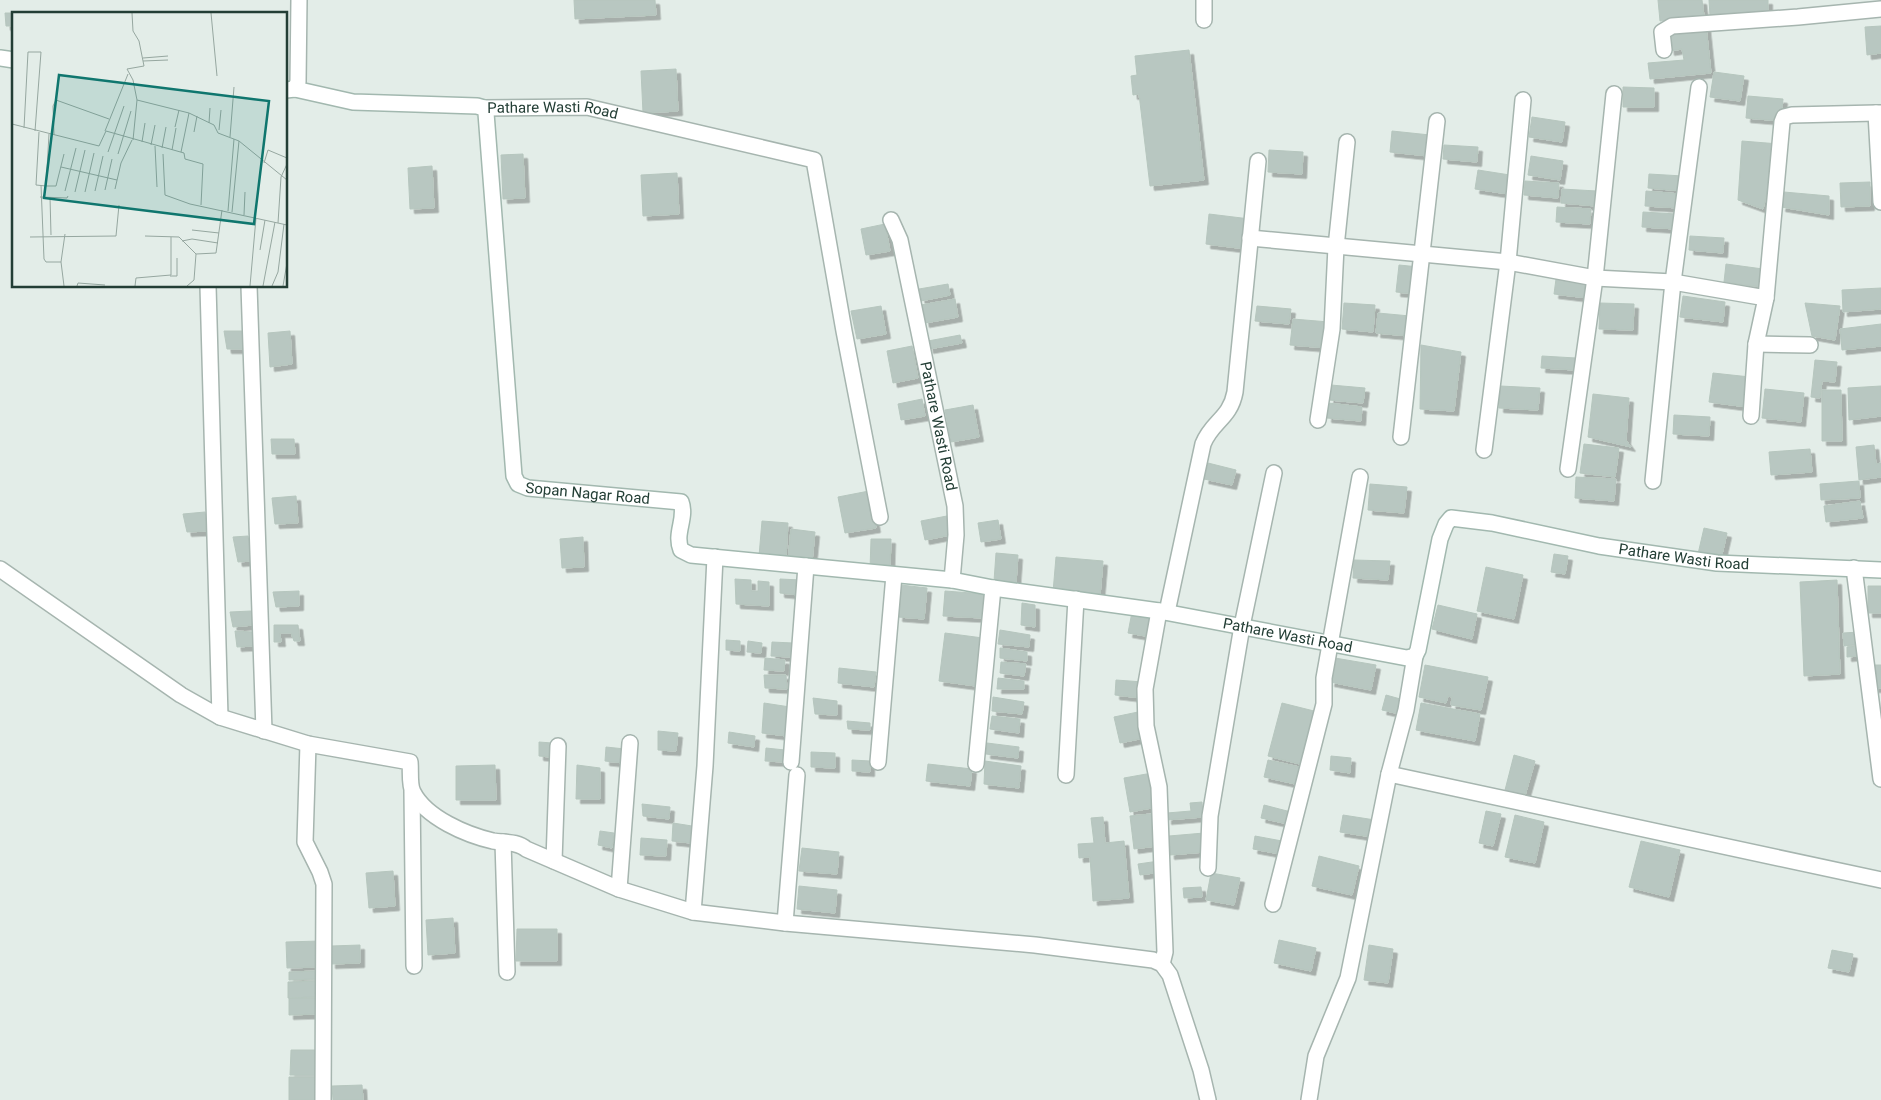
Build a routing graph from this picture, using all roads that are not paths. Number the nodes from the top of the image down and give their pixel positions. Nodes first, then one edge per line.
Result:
1 (299, 0) edge
2 (1204, 0) edge
3 (1824, 7) edge
4 (1881, 9) edge
5 (1204, 20) dead end
6 (1664, 50) dead end
7 (1699, 87) dead end
8 (291, 89) edge
9 (1614, 94) dead end
10 (1523, 100) dead end
11 (484, 108) junction
12 (1879, 113) edge
13 (1437, 122) dead end
14 (1347, 142) dead end
15 (1258, 161) dead end
16 (1881, 201) edge
17 (891, 220) dead end
18 (1250, 238) junction
19 (1336, 247) junction
20 (1422, 255) junction
21 (1508, 262) junction
22 (1595, 278) junction
23 (1673, 282) junction
24 (208, 288) edge
25 (249, 288) edge
26 (1766, 298) junction
27 (1756, 344) junction
28 (1810, 345) dead end
29 (1751, 416) dead end
30 (1318, 420) dead end
31 (1401, 437) dead end
32 (1484, 450) dead end
33 (1568, 469) dead end
34 (1274, 473) dead end
35 (1360, 477) dead end
36 (1653, 481) dead end
37 (880, 517) dead end
38 (715, 557) junction
39 (806, 566) junction
40 (1854, 568) junction
41 (0, 569) edge
42 (1881, 570) edge
43 (894, 575) junction
44 (952, 580) junction
45 (993, 588) junction
46 (1076, 599) junction
47 (1162, 612) junction
48 (1242, 626) junction
49 (1332, 643) junction
50 (1415, 656) junction
51 (220, 716) junction
52 (264, 731) junction
53 (630, 743) dead end
54 (308, 744) junction
55 (558, 746) dead end
56 (878, 762) dead end
57 (976, 764) dead end
58 (1389, 774) junction
59 (1066, 775) dead end
60 (1881, 779) edge
61 (412, 792) junction
62 (503, 842) junction
63 (554, 861) junction
64 (1208, 868) dead end
65 (1881, 880) edge
66 (619, 889) junction
67 (1273, 904) dead end
68 (693, 912) junction
69 (785, 923) junction
70 (1162, 964) junction
71 (414, 966) dead end
72 (508, 972) dead end
73 (323, 1100) edge
74 (1208, 1100) edge
75 (1308, 1100) edge

1 - 8 street
2 - 5 street
3 - 4 street
3 - 6 street
7 - 23 street
8 - 11 street, Pathare Wasti Road
9 - 22 street
10 - 21 street
11 - 37 street, Pathare Wasti Road
11 - 38 street, Sopan Nagar Road
12 - 16 street
12 - 26 street
13 - 20 street
14 - 19 street
15 - 18 street
17 - 44 street, Pathare Wasti Road
18 - 19 street
18 - 47 street
19 - 20 street
19 - 30 street
20 - 21 street
20 - 31 street
21 - 22 street
21 - 32 street
22 - 23 street
22 - 33 street
23 - 26 street
23 - 36 street
24 - 51 street
25 - 52 street
26 - 27 street
27 - 28 street
27 - 29 street
34 - 48 street
35 - 49 street
38 - 39 street, Sopan Nagar Road
38 - 68 street
39 - 43 street, Sopan Nagar Road
39 - 69 street
40 - 42 street, Pathare Wasti Road
40 - 50 street, Pathare Wasti Road
40 - 60 street
41 - 51 street
43 - 44 street, Sopan Nagar Road
43 - 56 street
44 - 45 street, Pathare Wasti Road
45 - 46 street, Pathare Wasti Road
45 - 57 street
46 - 47 street, Pathare Wasti Road
46 - 59 street
47 - 48 street, Pathare Wasti Road
47 - 70 street
48 - 49 street, Pathare Wasti Road
48 - 64 street
49 - 50 street, Pathare Wasti Road
49 - 67 street
50 - 58 street
51 - 52 street
52 - 54 street
53 - 66 street
54 - 61 street
54 - 73 street
55 - 63 street
58 - 65 street
58 - 75 street
61 - 62 street
61 - 71 street
62 - 63 street
62 - 72 street
63 - 66 street
66 - 68 street
68 - 69 street
69 - 70 street
70 - 74 street

